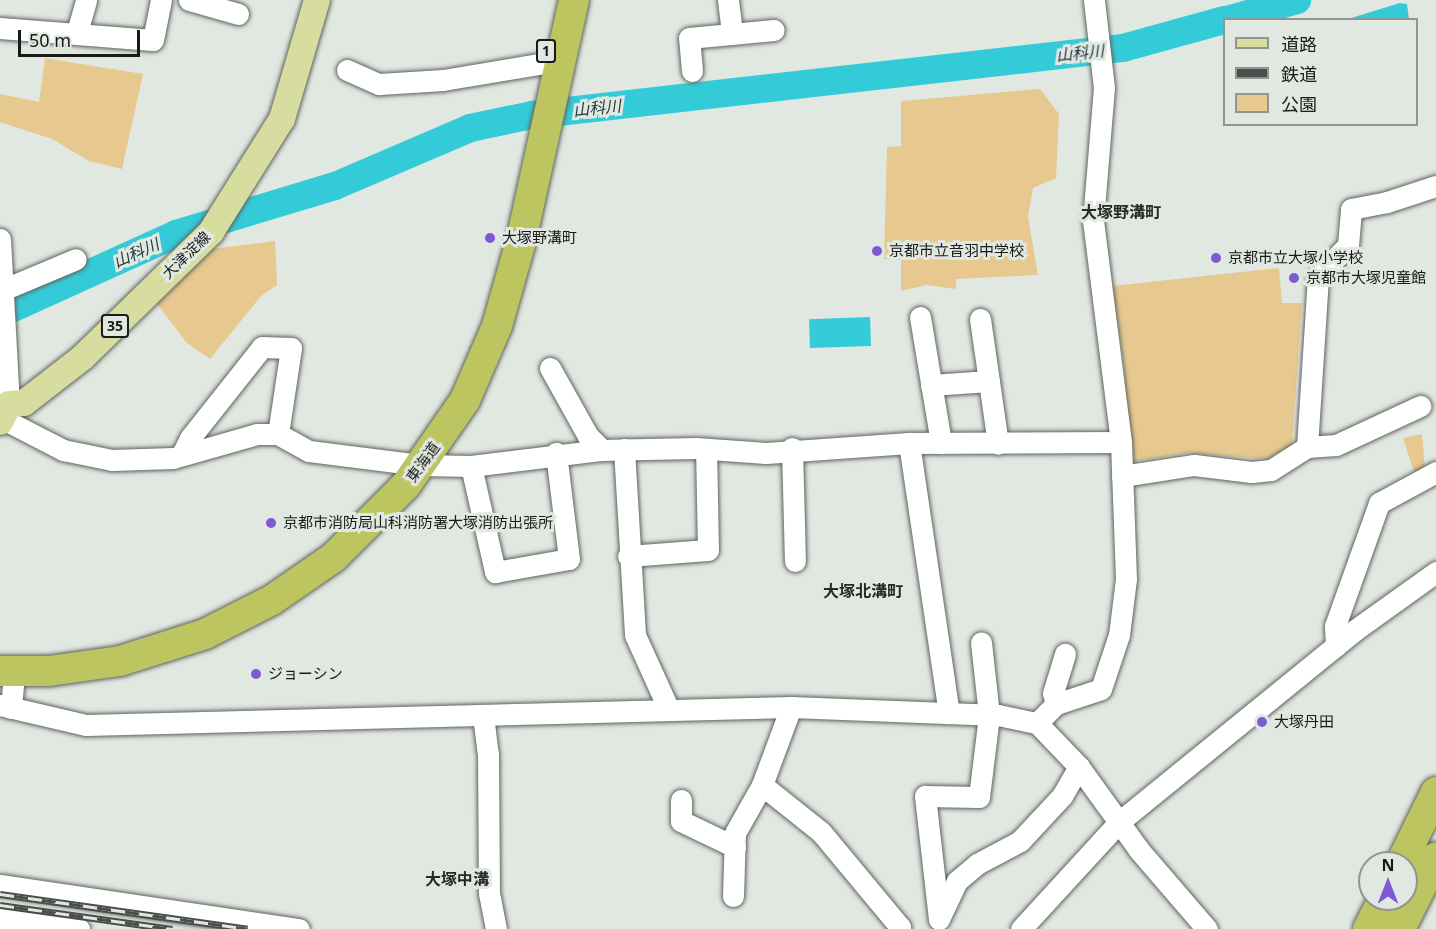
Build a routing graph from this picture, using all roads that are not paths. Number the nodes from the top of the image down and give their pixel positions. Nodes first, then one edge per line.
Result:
1 (86, 0) edge
2 (161, 0) edge
3 (317, 0) edge
4 (556, 0) edge
5 (574, 0) edge
6 (728, 0) edge
7 (1094, 0) edge
8 (197, 1) edge
9 (238, 14) dead end
10 (0, 28) edge
11 (774, 30) dead end
12 (78, 32) junction
13 (732, 34) junction
14 (553, 61) junction
15 (347, 70) dead end
16 (692, 71) dead end
17 (1436, 186) edge
18 (0, 239) edge
19 (76, 259) dead end
20 (2, 292) edge
21 (920, 316) dead end
22 (980, 319) dead end
23 (550, 368) dead end
24 (989, 381) junction
25 (931, 385) junction
26 (1420, 406) dead end
27 (4, 415) edge
28 (278, 434) junction
29 (1121, 442) junction
30 (909, 443) junction
31 (941, 443) junction
32 (998, 444) junction
33 (1306, 447) junction
34 (792, 448) junction
35 (624, 449) junction
36 (706, 449) junction
37 (602, 450) junction
38 (556, 453) junction
39 (182, 454) junction
40 (409, 465) junction
41 (471, 466) junction
42 (1436, 472) edge
43 (1122, 476) junction
44 (628, 556) junction
45 (795, 561) dead end
46 (1436, 573) edge
47 (981, 642) dead end
48 (1336, 646) junction
49 (1065, 654) dead end
50 (5, 665) edge
51 (1056, 704) junction
52 (6, 707) edge
53 (791, 707) junction
54 (669, 710) junction
55 (949, 713) junction
56 (483, 715) junction
57 (989, 715) junction
58 (1037, 723) junction
59 (1079, 767) junction
60 (762, 785) junction
61 (1436, 792) edge
62 (681, 800) dead end
63 (1119, 822) junction
64 (735, 847) junction
65 (1407, 851) edge
66 (1436, 857) edge
67 (0, 885) edge
68 (733, 896) dead end
69 (1377, 911) edge
70 (0, 918) edge
71 (937, 924) edge
72 (78, 929) edge
73 (299, 929) edge
74 (496, 929) edge
75 (898, 929) edge
76 (1021, 929) edge
77 (1207, 929) edge
78 (1368, 929) edge
79 (1400, 929) edge

1 - 12 street
2 - 12 street
3 - 27 main road, 大津淀線 / 35
4 - 14 highway, 東海道 / 1
5 - 14 highway, 東海道 / 1
6 - 13 street
7 - 29 street
8 - 9 street
10 - 12 street
11 - 13 street
13 - 16 street
14 - 15 street
14 - 40 highway, 東海道 / 1
17 - 33 street
18 - 20 street
19 - 20 street
20 - 27 street
21 - 25 street
22 - 24 street
23 - 37 street
24 - 25 street
24 - 32 street
25 - 31 street
26 - 33 street
27 - 39 street
28 - 39 street
28 - 39 street
28 - 40 street
29 - 32 street
29 - 43 street
30 - 31 street
30 - 34 street
30 - 55 street
31 - 32 street
33 - 43 street
34 - 36 street
34 - 45 street
35 - 36 street
35 - 37 street
35 - 44 street
36 - 44 street
37 - 38 street
38 - 41 street
38 - 41 street
40 - 41 street
40 - 50 highway, 東海道 / 1
42 - 48 street
43 - 51 street
44 - 54 street
46 - 48 street
47 - 57 street
48 - 63 street
49 - 51 street
50 - 52 street
51 - 58 street
52 - 56 street
53 - 54 street
53 - 55 street
53 - 60 street
54 - 56 street
55 - 57 street
56 - 74 street
57 - 58 street
57 - 71 street
58 - 59 street
59 - 63 street
59 - 71 street
60 - 64 street
60 - 75 street
61 - 65 highway
62 - 64 street
63 - 76 street
63 - 77 street
64 - 68 street
66 - 79 highway
67 - 73 street
69 - 78 highway
70 - 72 street

